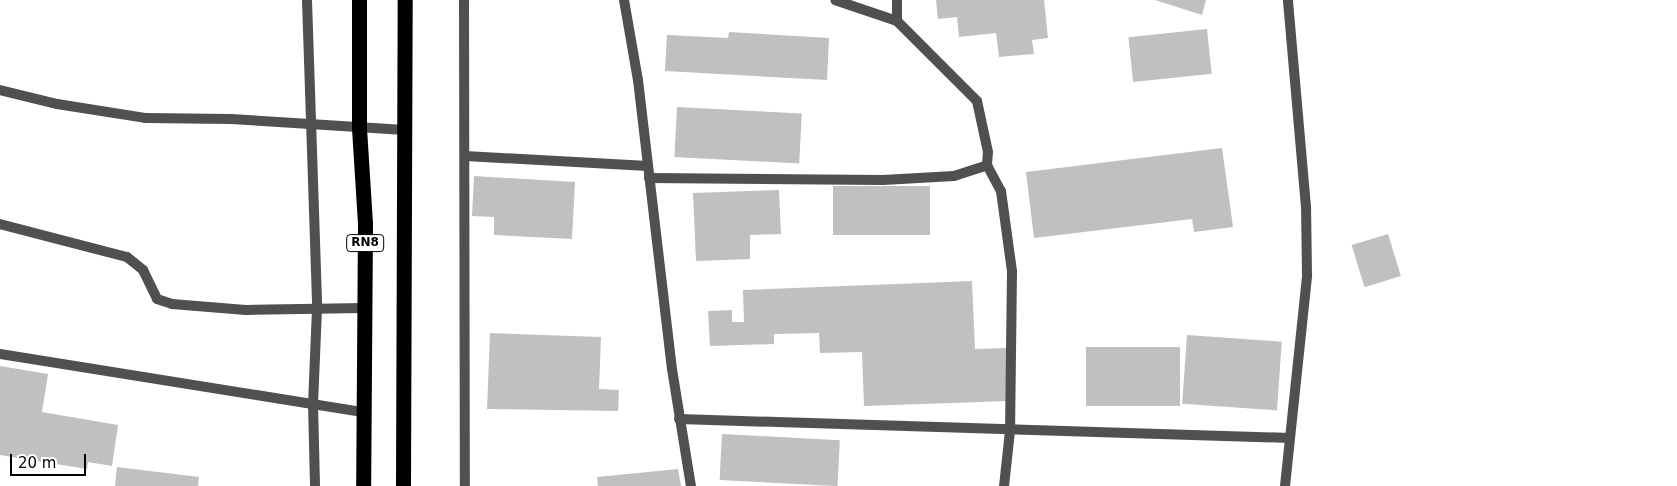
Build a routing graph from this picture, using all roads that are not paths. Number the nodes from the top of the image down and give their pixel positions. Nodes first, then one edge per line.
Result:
1 (307, 0) edge
2 (359, 0) edge
3 (405, 0) edge
4 (464, 0) edge
5 (624, 0) edge
6 (835, 0) edge
7 (897, 0) edge
8 (1288, 0) edge
9 (897, 21) junction
10 (0, 90) edge
11 (311, 124) junction
12 (359, 128) junction
13 (405, 130) junction
14 (465, 156) junction
15 (986, 165) junction
16 (648, 166) junction
17 (649, 178) junction
18 (0, 224) edge
19 (364, 308) junction
20 (316, 309) junction
21 (0, 354) edge
22 (313, 403) junction
23 (364, 412) junction
24 (679, 419) junction
25 (1010, 431) junction
26 (1290, 438) junction
27 (315, 486) edge
28 (363, 486) edge
29 (403, 486) edge
30 (465, 486) edge
31 (691, 486) edge
32 (1004, 486) edge
33 (1285, 486) edge

1 - 11 street
2 - 12 highway, RN8
3 - 13 highway, RN8
4 - 14 street
5 - 16 street
6 - 9 street
7 - 9 street
8 - 26 street
9 - 15 street
10 - 11 street
11 - 12 street
11 - 20 street
12 - 13 street
12 - 19 highway, RN8
13 - 29 highway, RN8
14 - 16 street
14 - 30 street
15 - 17 street
15 - 25 street
16 - 17 street
17 - 24 street
18 - 20 street
19 - 20 street
19 - 23 highway, RN8
20 - 22 street
21 - 22 street
22 - 23 street
22 - 27 street
23 - 28 highway, RN8
24 - 25 street
24 - 31 street
25 - 26 street
25 - 32 street
26 - 33 street

